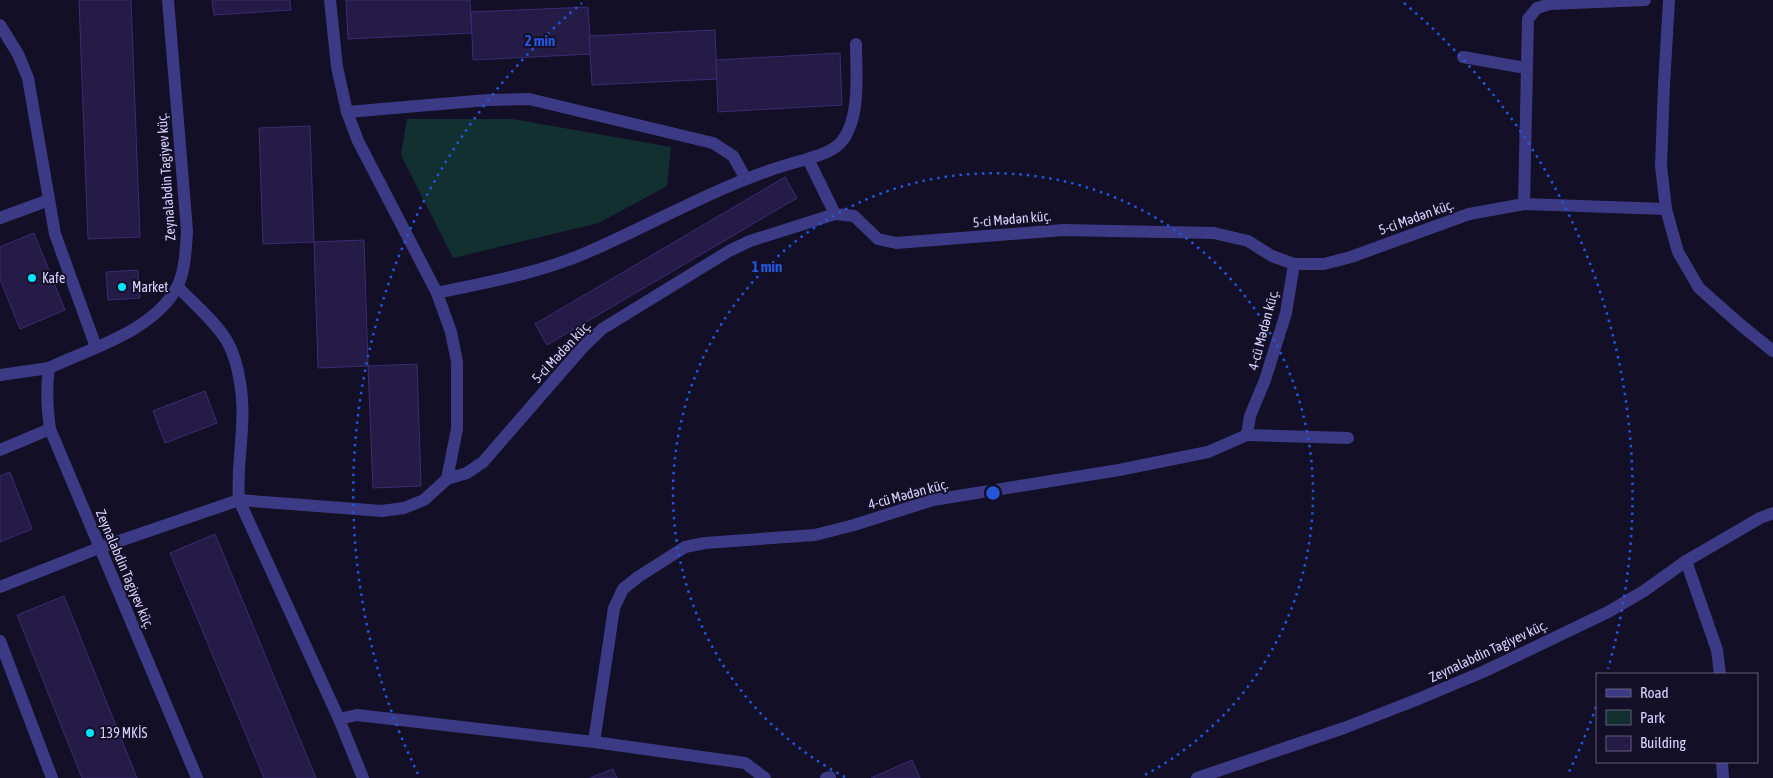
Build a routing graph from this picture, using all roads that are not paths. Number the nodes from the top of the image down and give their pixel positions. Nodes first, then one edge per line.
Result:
1 (168, 0) edge
2 (330, 0) edge
3 (1645, 0) edge
4 (1669, 0) edge
5 (0, 26) edge
6 (856, 44) dead end
7 (1463, 57) dead end
8 (1526, 68) junction
9 (347, 112) junction
10 (808, 159) junction
11 (746, 179) junction
12 (49, 200) junction
13 (1524, 204) junction
14 (1666, 209) junction
15 (835, 214) junction
16 (0, 218) edge
17 (1294, 264) junction
18 (178, 287) junction
19 (437, 293) junction
20 (96, 347) junction
21 (1773, 350) edge
22 (49, 368) junction
23 (0, 375) edge
24 (50, 429) junction
25 (1247, 435) junction
26 (1348, 438) dead end
27 (0, 450) edge
28 (446, 479) junction
29 (239, 500) junction
30 (1773, 513) edge
31 (99, 548) junction
32 (1686, 561) junction
33 (0, 586) edge
34 (0, 641) edge
35 (4, 666) edge
36 (1720, 673) edge
37 (339, 719) junction
38 (594, 742) junction
39 (1722, 763) edge
40 (52, 778) edge
41 (197, 778) edge
42 (363, 778) edge
43 (765, 778) edge
44 (1197, 778) edge
45 (1722, 778) edge

1 - 18 street, Zeynalabdin Tagiyev küç.
2 - 9 street
3 - 8 street
4 - 14 street
5 - 12 street
6 - 10 street
7 - 8 street
8 - 13 street
9 - 11 street
9 - 19 street
10 - 11 street
10 - 15 street
11 - 19 street
12 - 16 street
12 - 20 street
13 - 14 street, 5-ci Mədən küç.
13 - 17 street, 5-ci Mədən küç.
14 - 21 street
15 - 17 street, 5-ci Mədən küç.
15 - 28 street, 5-ci Mədən küç.
17 - 25 street, 4-cü Mədən küç.
18 - 20 street, Zeynalabdin Tagiyev küç.
18 - 29 street
19 - 28 street
20 - 22 street, Zeynalabdin Tagiyev küç.
22 - 23 street, Zeynalabdin Tagiyev küç.
22 - 24 street, Zeynalabdin Tagiyev küç.
24 - 27 street
24 - 31 street, Zeynalabdin Tagiyev küç.
25 - 26 street
25 - 38 street, 4-cü Mədən küç.
28 - 29 street
29 - 31 street
29 - 37 street
30 - 32 street, Zeynalabdin Tagiyev küç.
31 - 33 street
31 - 41 street, Zeynalabdin Tagiyev küç.
32 - 36 street
32 - 44 street, Zeynalabdin Tagiyev küç.
34 - 35 street
35 - 40 street
37 - 38 street
37 - 42 street
38 - 43 street
39 - 45 street

